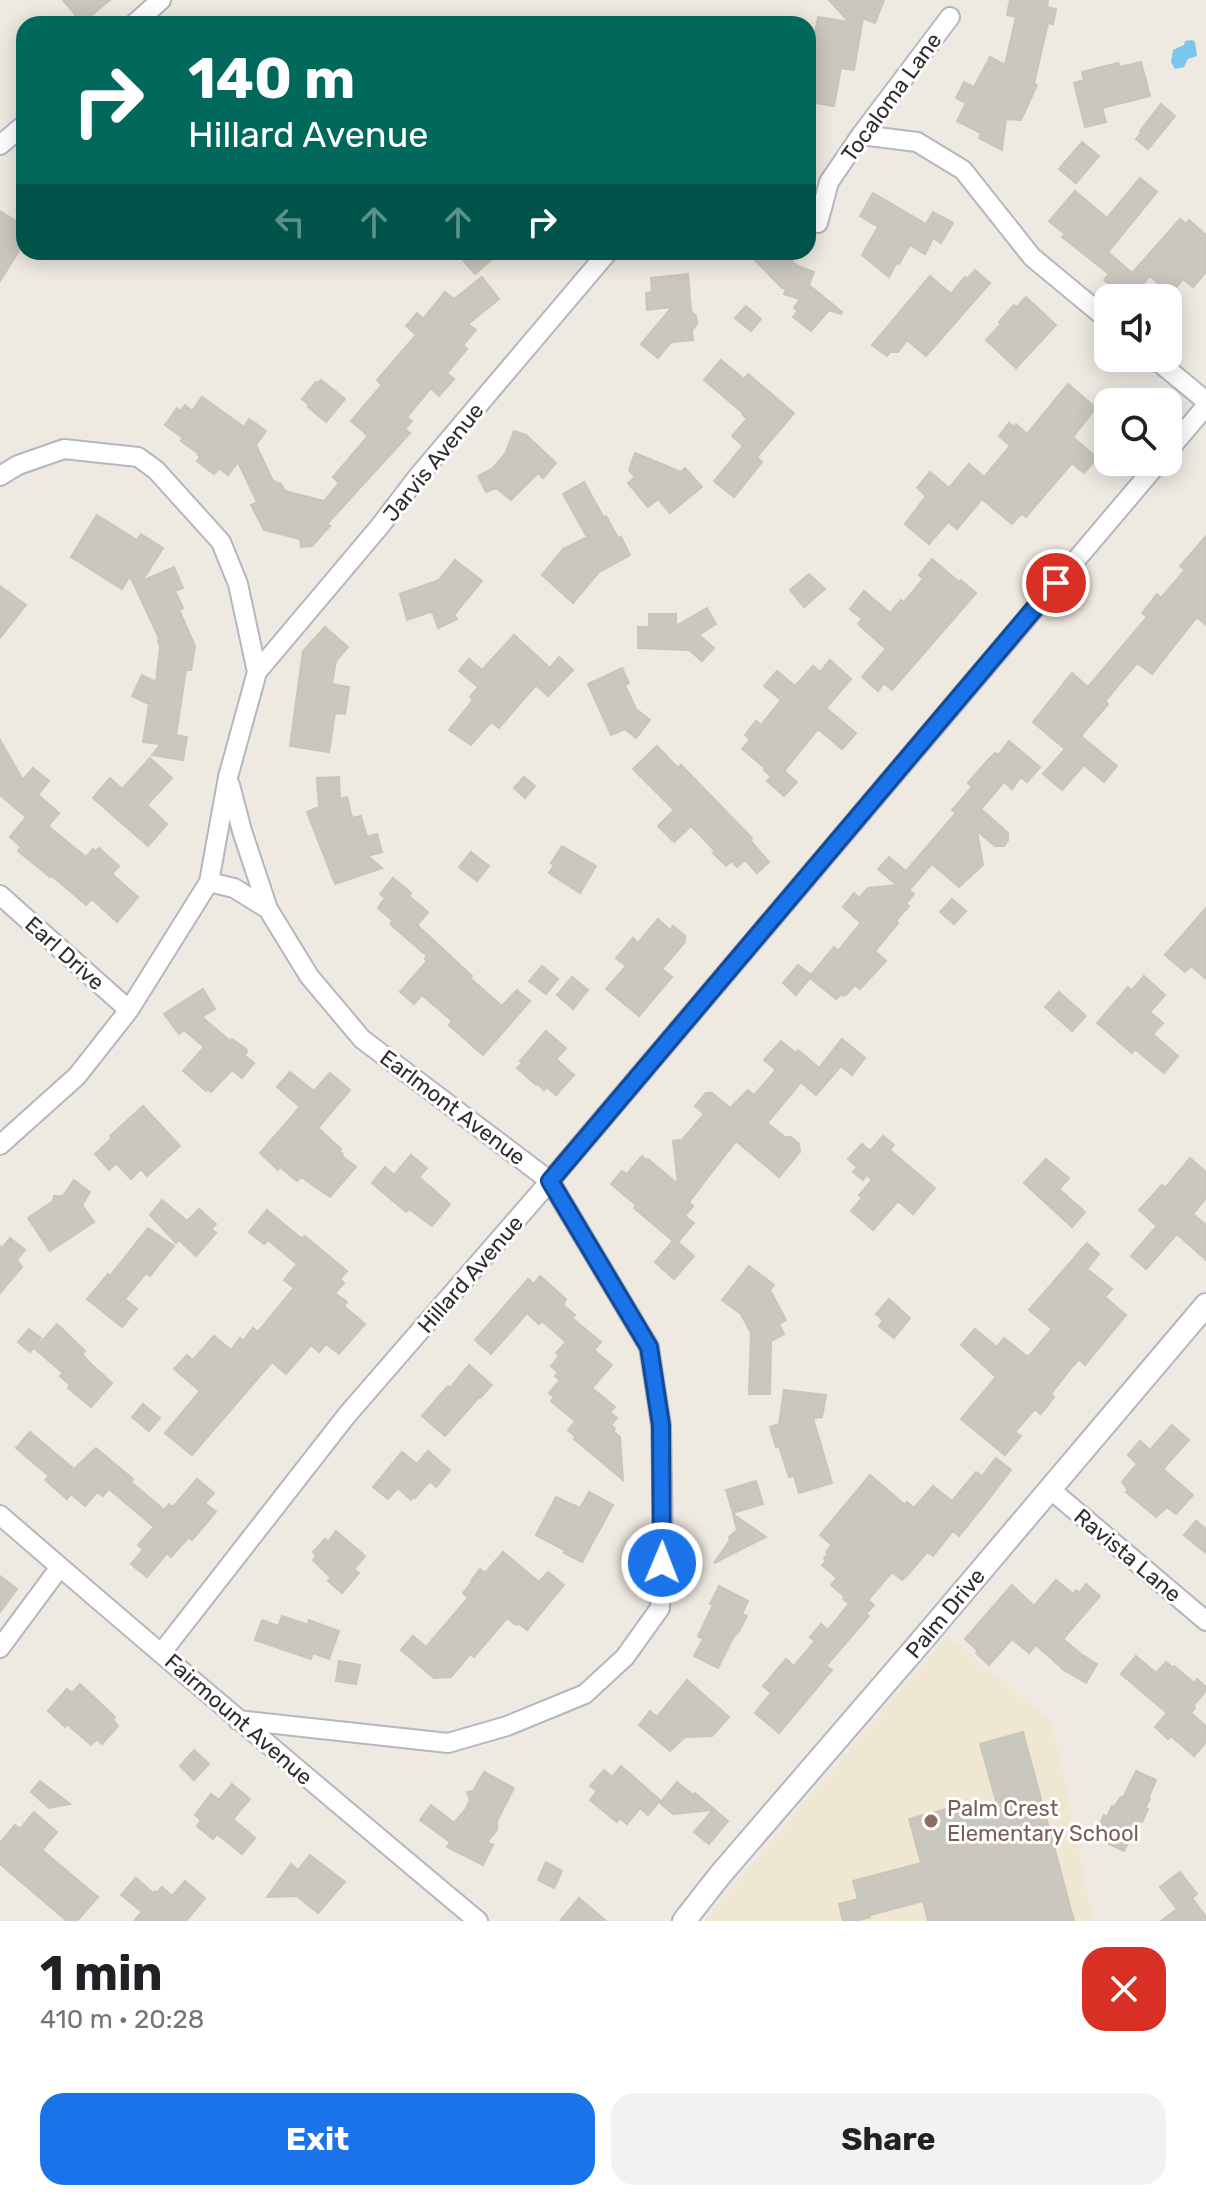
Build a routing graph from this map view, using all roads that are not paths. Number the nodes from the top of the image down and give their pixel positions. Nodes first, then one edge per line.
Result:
1 (161, 0) edge
2 (143, 16) edge
3 (950, 17) dead end
4 (16, 132) edge
5 (861, 135) junction
6 (0, 145) edge
7 (818, 223) dead end
8 (601, 260) edge
9 (1094, 308) edge
10 (1170, 372) edge
11 (1206, 403) edge
12 (1182, 433) edge
13 (0, 476) edge
14 (1147, 476) edge
15 (257, 672) junction
16 (228, 777) junction
17 (209, 882) junction
18 (0, 895) edge
19 (268, 909) junction
20 (129, 1010) junction
21 (0, 1145) edge
22 (550, 1181) junction
23 (1206, 1305) edge
24 (1050, 1489) junction
25 (0, 1515) edge
26 (60, 1567) junction
27 (1206, 1621) edge
28 (0, 1648) edge
29 (162, 1652) junction
30 (238, 1720) junction
31 (478, 1921) edge
32 (684, 1921) edge

1 - 2 street
3 - 5 street, Tocaloma Lane
4 - 6 street
5 - 7 street, Tocaloma Lane
5 - 9 street
8 - 15 street, Jarvis Avenue
10 - 11 street
11 - 12 street
13 - 15 street
14 - 22 street, Hillard Avenue
15 - 16 street
16 - 17 street
16 - 19 street
17 - 19 street, Earlmont Avenue
17 - 20 street
18 - 20 street, Earl Drive
19 - 22 street, Earlmont Avenue
20 - 21 street
22 - 29 street, Hillard Avenue
22 - 30 street, Earlmont Avenue
23 - 24 street, Palm Drive
24 - 27 street, Ravista Lane
24 - 32 street, Palm Drive
25 - 26 street, Fairmount Avenue
26 - 28 street
26 - 29 street, Fairmount Avenue
29 - 30 street, Fairmount Avenue
30 - 31 street, Fairmount Avenue

